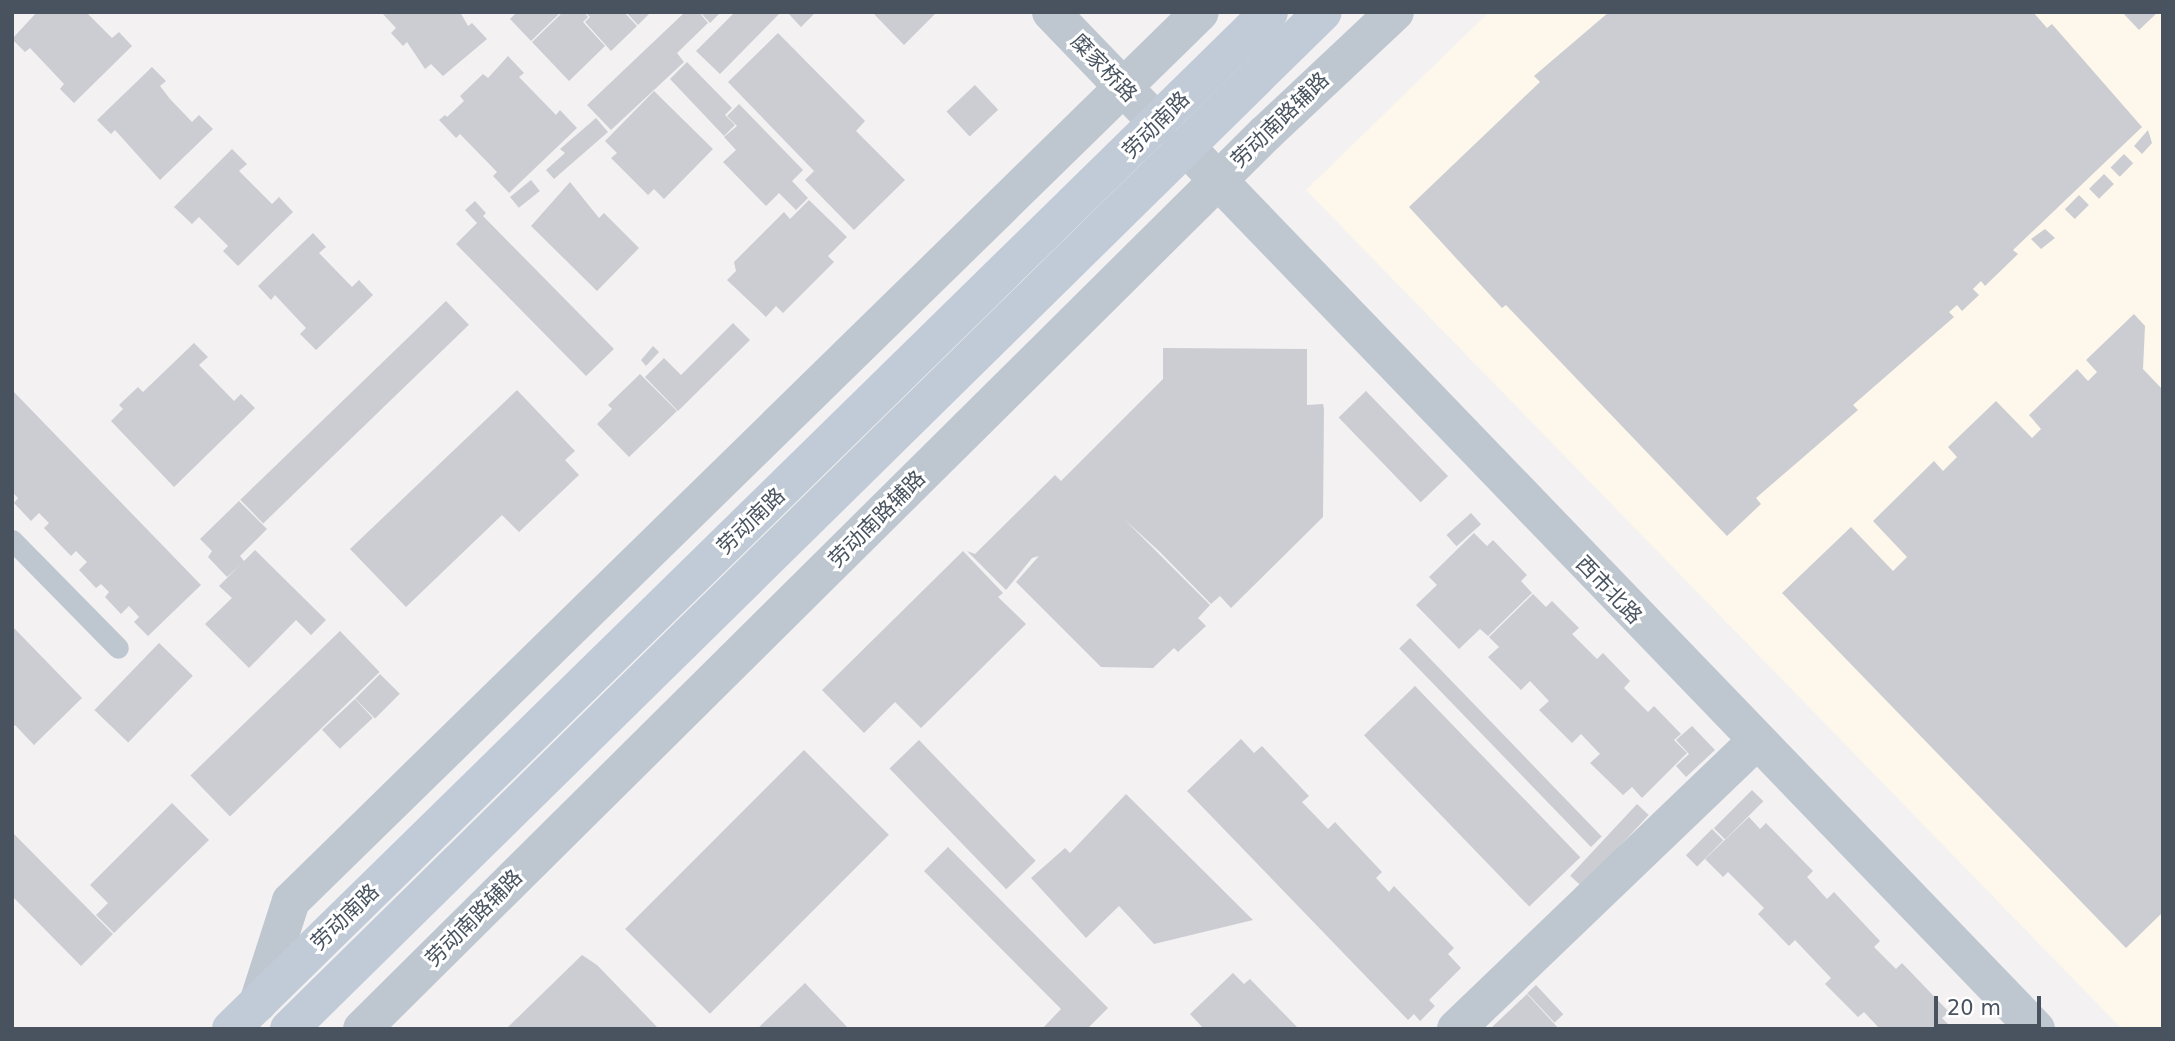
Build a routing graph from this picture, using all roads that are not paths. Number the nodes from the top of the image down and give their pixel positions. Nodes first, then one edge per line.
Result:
1 (1051, 12) edge
2 (1200, 12) edge
3 (1269, 12) edge
4 (1323, 12) edge
5 (1395, 12) edge
6 (1123, 87) junction
7 (1172, 135) junction
8 (1218, 180) junction
9 (12, 540) edge
10 (118, 648) dead end
11 (1755, 742) junction
12 (258, 1003) junction
13 (231, 1029) edge
14 (289, 1029) edge
15 (362, 1029) edge
16 (1456, 1029) edge
17 (2036, 1029) edge

1 - 6 street, 糜家桥路
2 - 6 street
3 - 7 main road, 劳动南路
4 - 7 main road, 劳动南路
5 - 8 street, 劳动南路辅路
6 - 7 street, 糜家桥路
6 - 12 street
7 - 8 street, 西市北路
7 - 12 main road, 劳动南路
7 - 14 main road, 劳动南路
8 - 11 street, 西市北路
8 - 15 street, 劳动南路辅路
9 - 10 lane
11 - 16 street
11 - 17 street, 西市北路
12 - 13 main road, 劳动南路

